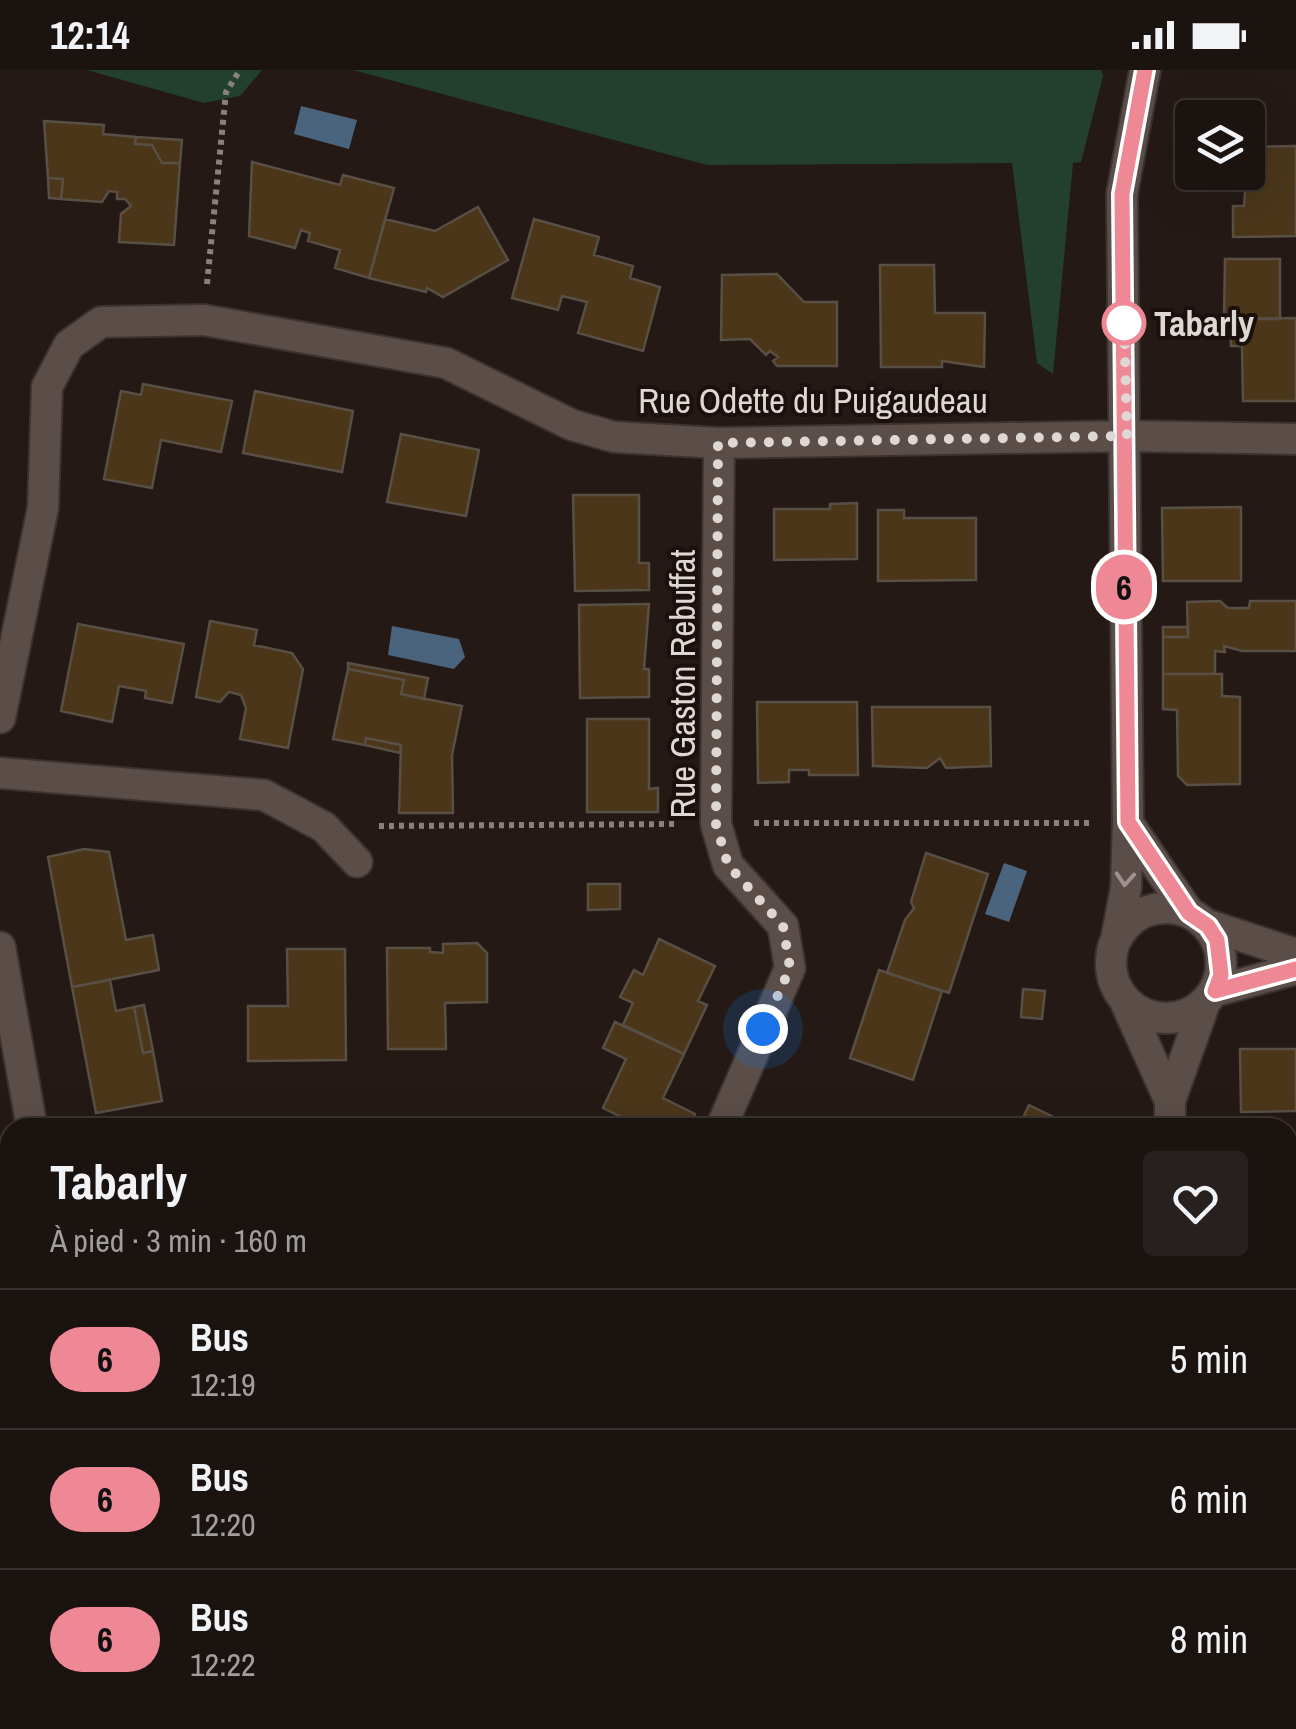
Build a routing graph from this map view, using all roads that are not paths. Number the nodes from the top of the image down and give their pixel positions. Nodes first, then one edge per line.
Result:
1 (1144, 70) edge
2 (1127, 436) junction
3 (1296, 439) edge
4 (718, 443) junction
5 (0, 718) edge
6 (0, 774) edge
7 (1128, 822) junction
8 (357, 862) dead end
9 (1198, 919) junction
10 (1117, 935) junction
11 (0, 947) edge
12 (1296, 954) edge
13 (1296, 969) edge
14 (1210, 998) junction
15 (1125, 1000) junction
16 (1170, 1114) edge
17 (30, 1118) edge
18 (725, 1118) edge

1 - 2 street
2 - 3 street, Rue Odette du Puigaudeau
2 - 4 street, Rue Odette du Puigaudeau
2 - 7 street
4 - 5 street, Rue Odette du Puigaudeau
4 - 18 street, Rue Gaston Rebuffat
6 - 8 street
7 - 9 street
7 -> 10 street
9 - 10 street
9 - 12 street
9 - 14 street
10 - 15 street
11 - 17 street
13 - 14 street
14 - 15 street
14 - 16 street
15 - 16 street

